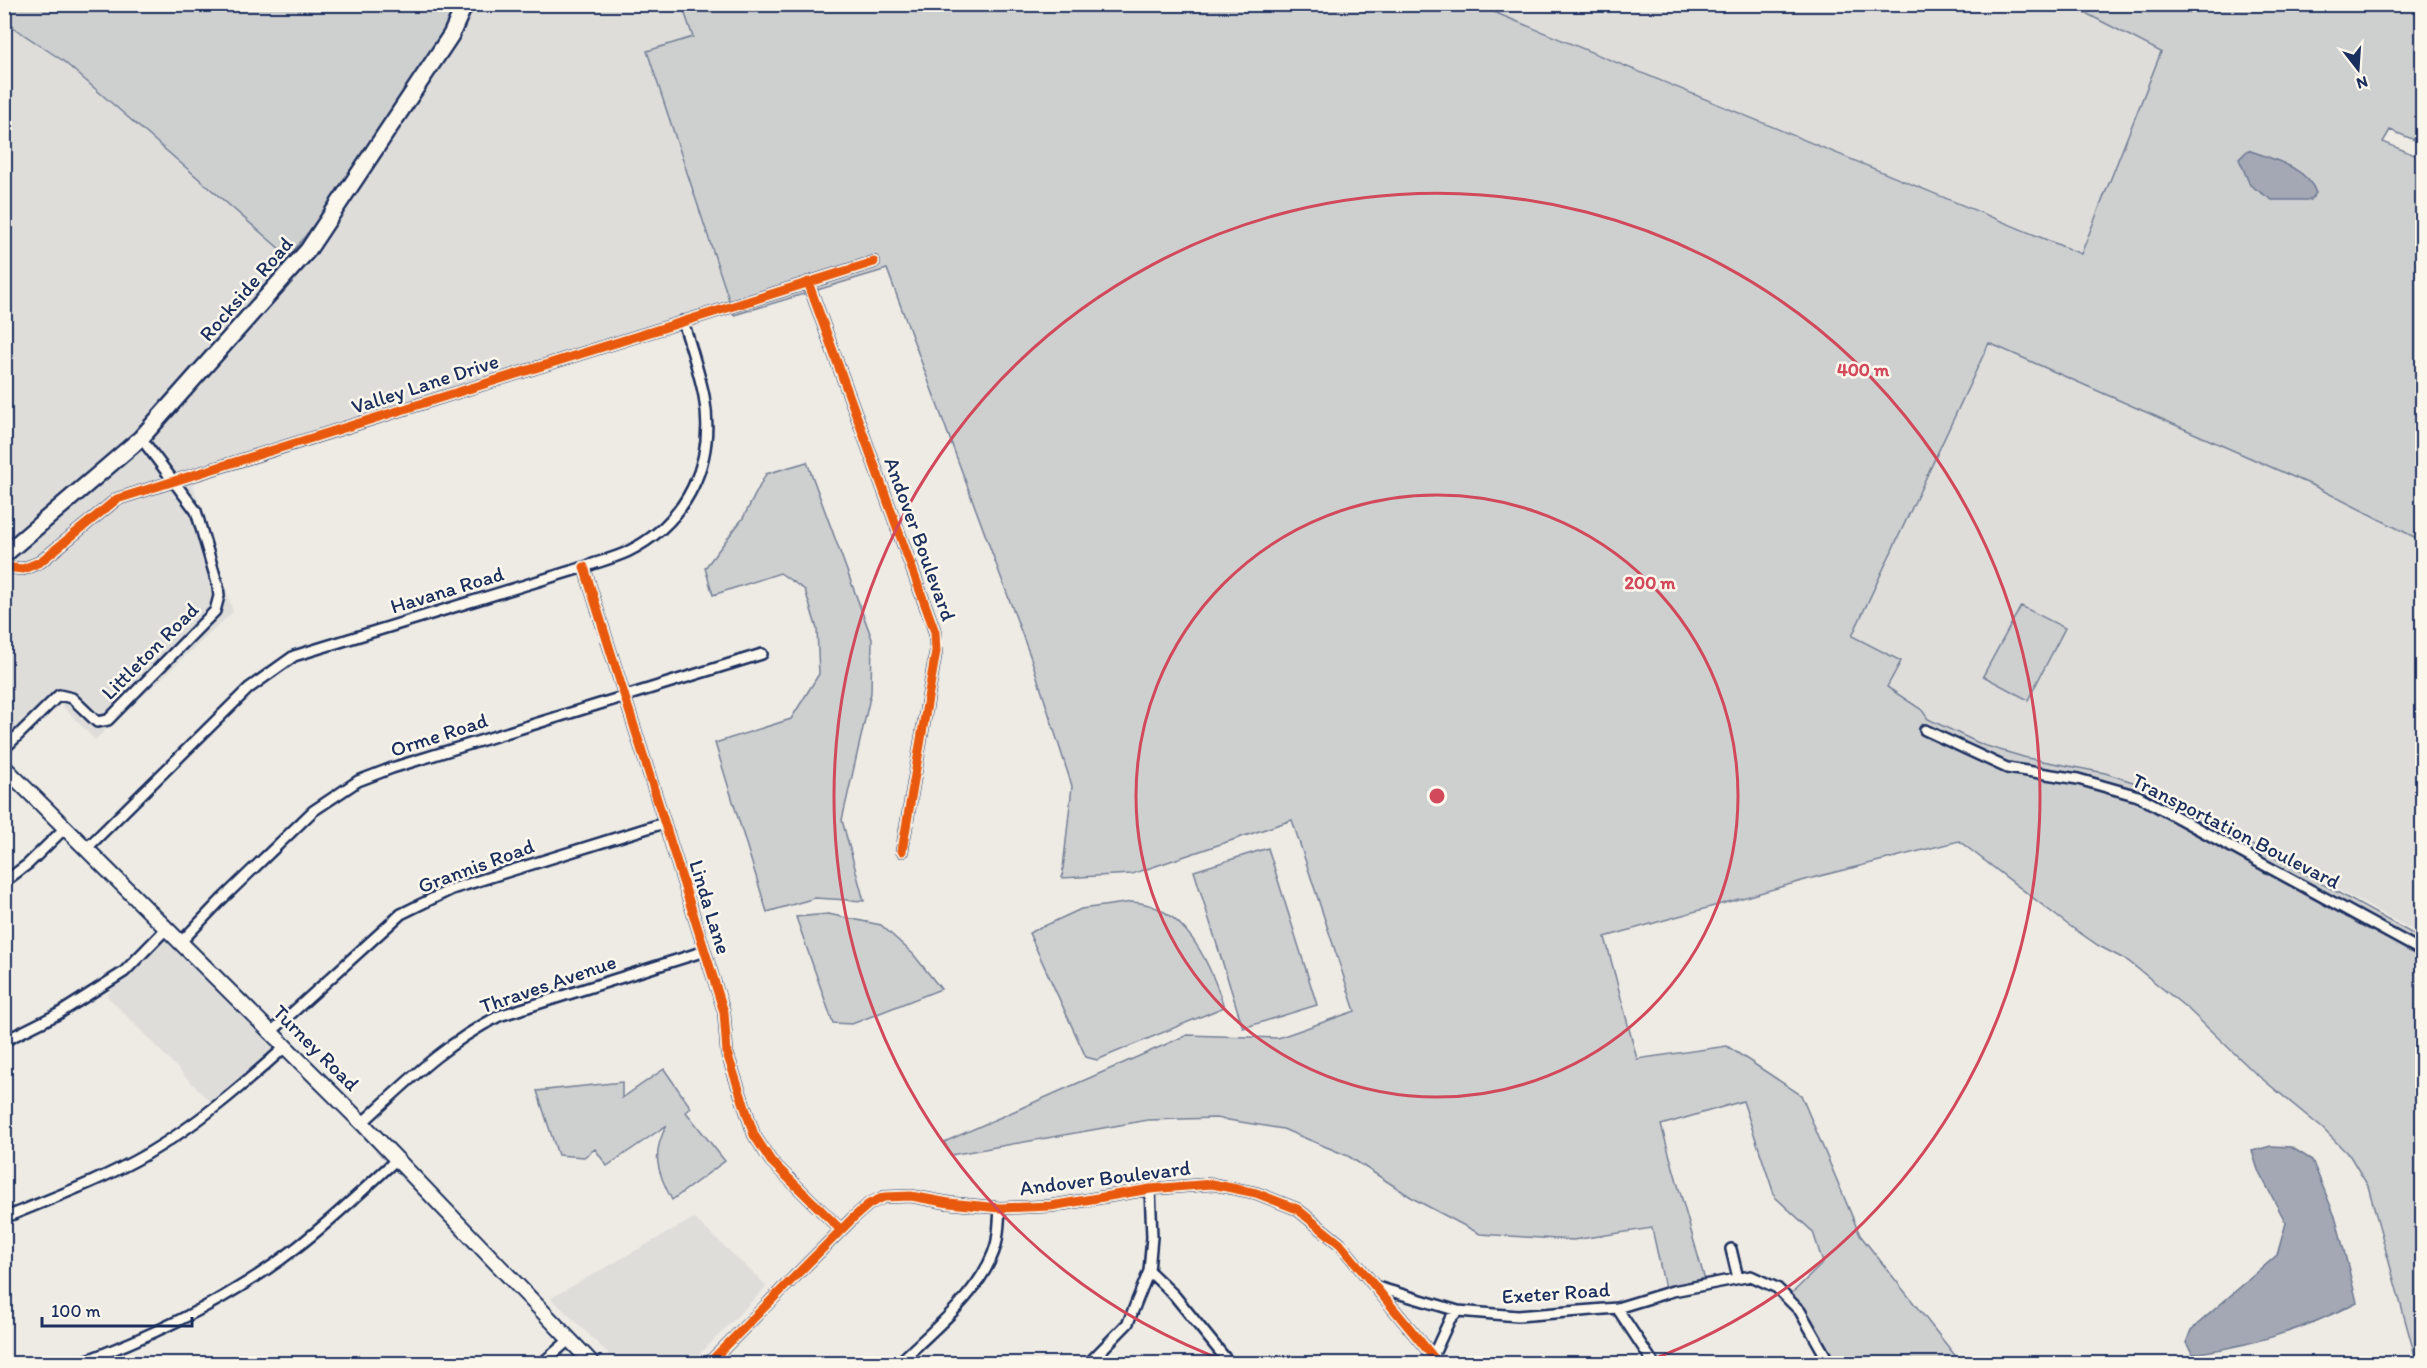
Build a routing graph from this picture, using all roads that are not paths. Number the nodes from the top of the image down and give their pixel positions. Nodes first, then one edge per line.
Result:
1 (465, 4) edge
2 (874, 262) dead end
3 (808, 282) junction
4 (682, 321) junction
5 (141, 438) junction
6 (173, 482) junction
7 (4, 555) edge
8 (4, 567) edge
9 (584, 567) junction
10 (762, 654) dead end
11 (623, 695) junction
12 (1924, 730) dead end
13 (4, 749) edge
14 (4, 767) edge
15 (664, 823) junction
16 (65, 828) junction
17 (86, 849) junction
18 (903, 851) dead end
19 (4, 882) edge
20 (166, 929) junction
21 (180, 944) junction
22 (705, 951) junction
23 (2422, 951) edge
24 (270, 1033) junction
25 (4, 1041) edge
26 (285, 1047) junction
27 (362, 1123) junction
28 (396, 1160) junction
29 (1150, 1189) junction
30 (1000, 1208) junction
31 (4, 1218) edge
32 (841, 1230) junction
33 (1731, 1249) dead end
34 (1149, 1271) junction
35 (1738, 1278) junction
36 (1377, 1287) junction
37 (1617, 1308) junction
38 (1458, 1311) junction
39 (569, 1340) junction
40 (1436, 1360) edge
41 (77, 1364) edge
42 (541, 1364) edge
43 (593, 1364) edge
44 (708, 1364) edge
45 (898, 1364) edge
46 (1088, 1364) edge
47 (1230, 1364) edge
48 (1654, 1364) edge
49 (1830, 1364) edge

1 - 5 main road, Rockside Road
2 - 3 street, Valley Lane Drive
3 - 4 street, Valley Lane Drive
3 - 18 street, Andover Boulevard
4 - 6 street, Valley Lane Drive
4 - 9 street, Havana Road
5 - 6 street
5 - 7 main road, Rockside Road
6 - 8 street, Valley Lane Drive
6 - 13 street, Littleton Road
9 - 11 street, Linda Lane
9 - 17 street, Havana Road
10 - 11 street, Orme Road
11 - 15 street, Linda Lane
11 - 21 street, Orme Road
12 - 23 street, Transportation Boulevard
14 - 16 main road, Turney Road
15 - 22 street, Linda Lane
15 - 24 street, Grannis Road
16 - 17 main road, Turney Road
16 - 19 street
17 - 20 main road, Turney Road
20 - 21 main road, Turney Road
20 - 25 street
21 - 24 main road, Turney Road
22 - 27 street, Thraves Avenue
22 - 32 street, Linda Lane
24 - 26 main road, Turney Road
26 - 27 main road, Turney Road
26 - 31 street
27 - 28 main road, Turney Road
28 - 39 main road, Turney Road
28 - 41 street
29 - 30 street, Andover Boulevard
29 - 34 street
29 - 36 street, Andover Boulevard
30 - 32 street, Andover Boulevard
30 - 45 street
32 - 44 street
33 - 35 street
34 - 46 street
34 - 47 street
35 - 37 street, Exeter Road
35 - 49 street
36 - 38 street, Exeter Road
36 - 40 street, Andover Boulevard
37 - 38 street, Exeter Road
37 - 48 street
38 - 40 street
39 - 42 street
39 - 43 main road, Turney Road

